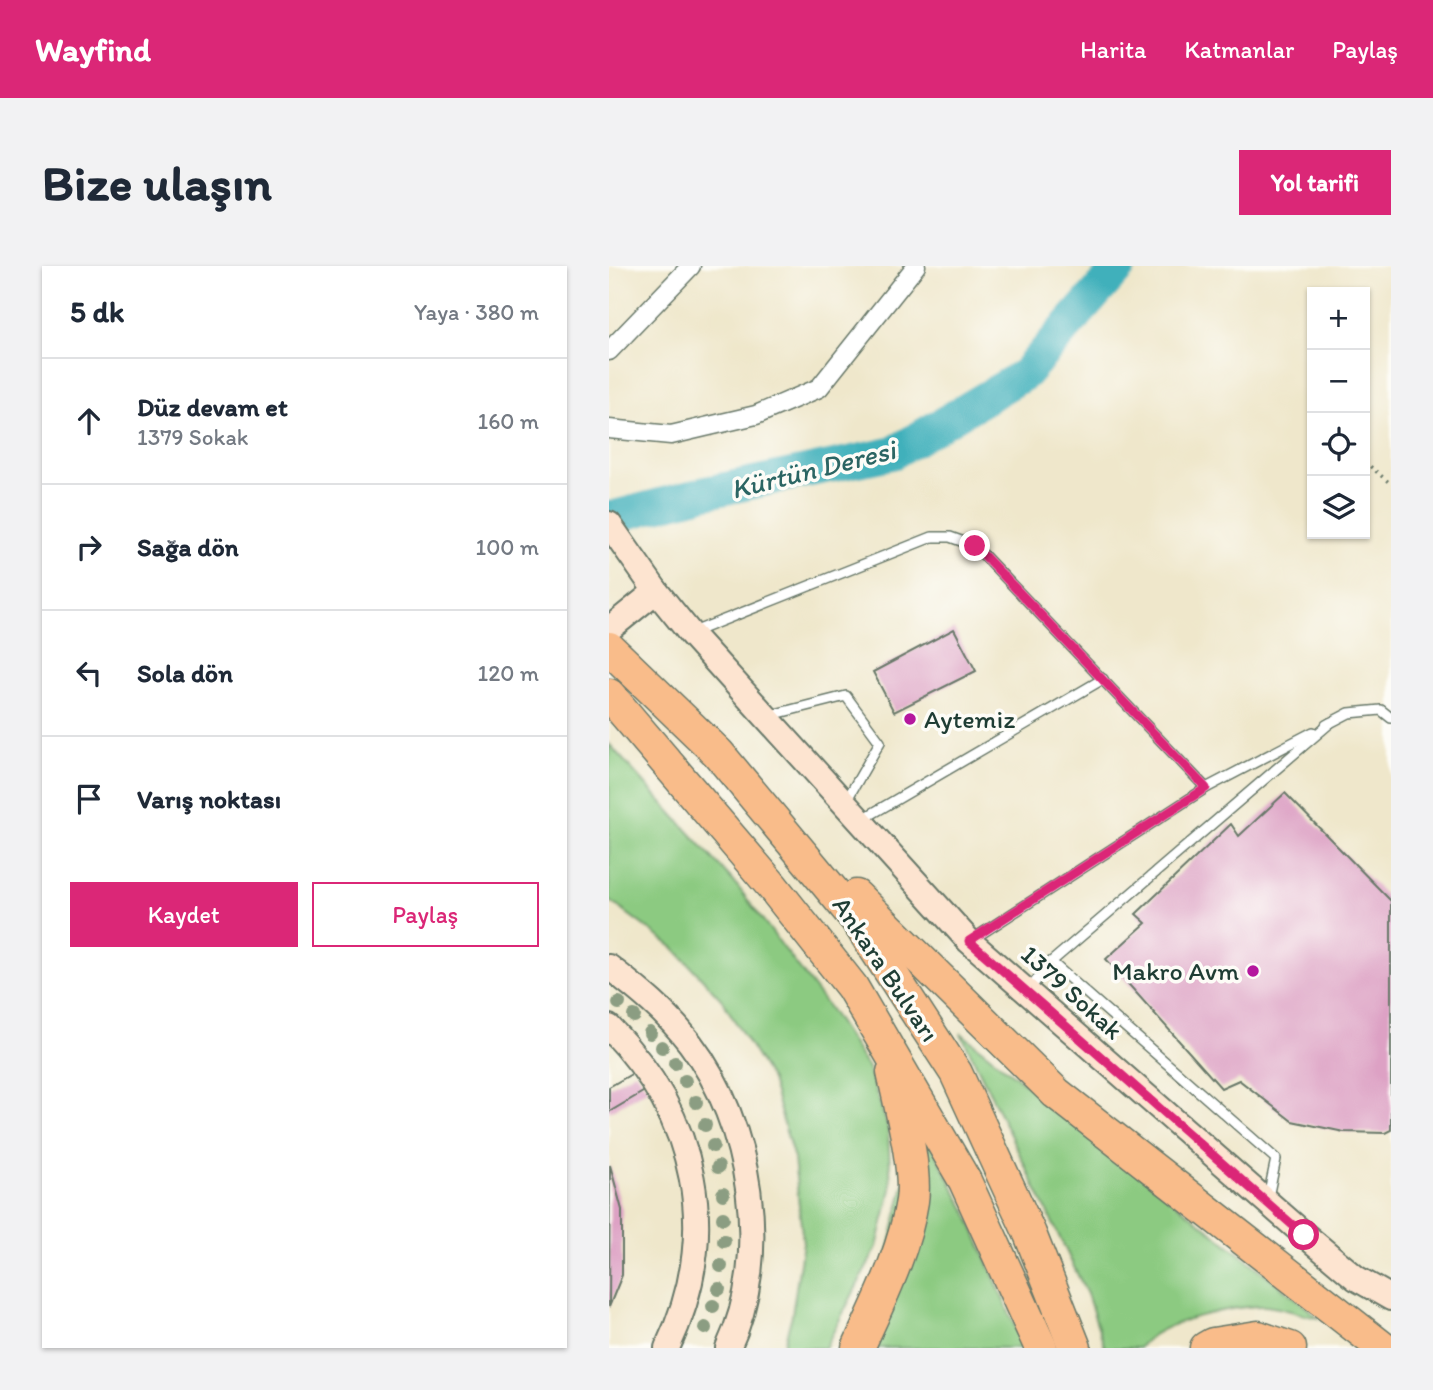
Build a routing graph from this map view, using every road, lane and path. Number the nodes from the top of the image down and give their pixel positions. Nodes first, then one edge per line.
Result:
1 (691, 266) edge
2 (916, 266) edge
3 (609, 351) edge
4 (609, 429) edge
5 (1370, 465) edge
6 (1391, 484) edge
7 (609, 524) edge
8 (654, 588) junction
9 (609, 629) edge
10 (690, 633) junction
11 (609, 648) edge
12 (1103, 679) junction
13 (609, 695) edge
14 (765, 717) junction
15 (1391, 719) edge
16 (1330, 723) junction
17 (1206, 788) junction
18 (851, 813) junction
19 (796, 847) junction
20 (969, 941) junction
21 (1051, 962) junction
22 (609, 967) edge
23 (1027, 992) junction
24 (609, 1027) edge
25 (888, 1047) junction
26 (1266, 1202) junction
27 (1391, 1298) edge
28 (667, 1348) edge
29 (728, 1348) edge
30 (857, 1348) edge
31 (1041, 1348) edge
32 (1075, 1348) edge
33 (1206, 1348) edge
34 (1290, 1348) edge
35 (1383, 1348) edge

1 - 3 street
2 - 4 street
5 - 6 path
7 - 8 street, 1379 Sokak
8 - 9 street
8 - 10 street, 1379 Sokak
10 - 12 lane
10 - 14 street, 1379 Sokak
11 - 19 highway, Ankara Bulvarı
12 - 17 lane
12 - 18 lane
13 - 25 highway, Ankara Bulvarı
14 - 18 street, 1379 Sokak
14 - 18 lane
15 - 16 lane
16 - 17 lane
16 - 21 lane
17 - 20 lane
18 - 20 street, 1379 Sokak
19 - 32 highway, Ankara Bulvarı
19 - 35 highway
20 - 23 street, 1379 Sokak
21 - 23 lane
21 - 26 lane
22 - 29 street
23 - 26 street, 1379 Sokak
24 - 28 street
25 - 30 highway
25 - 31 highway, Ankara Bulvarı
26 - 27 street, 1379 Sokak
33 - 34 highway

